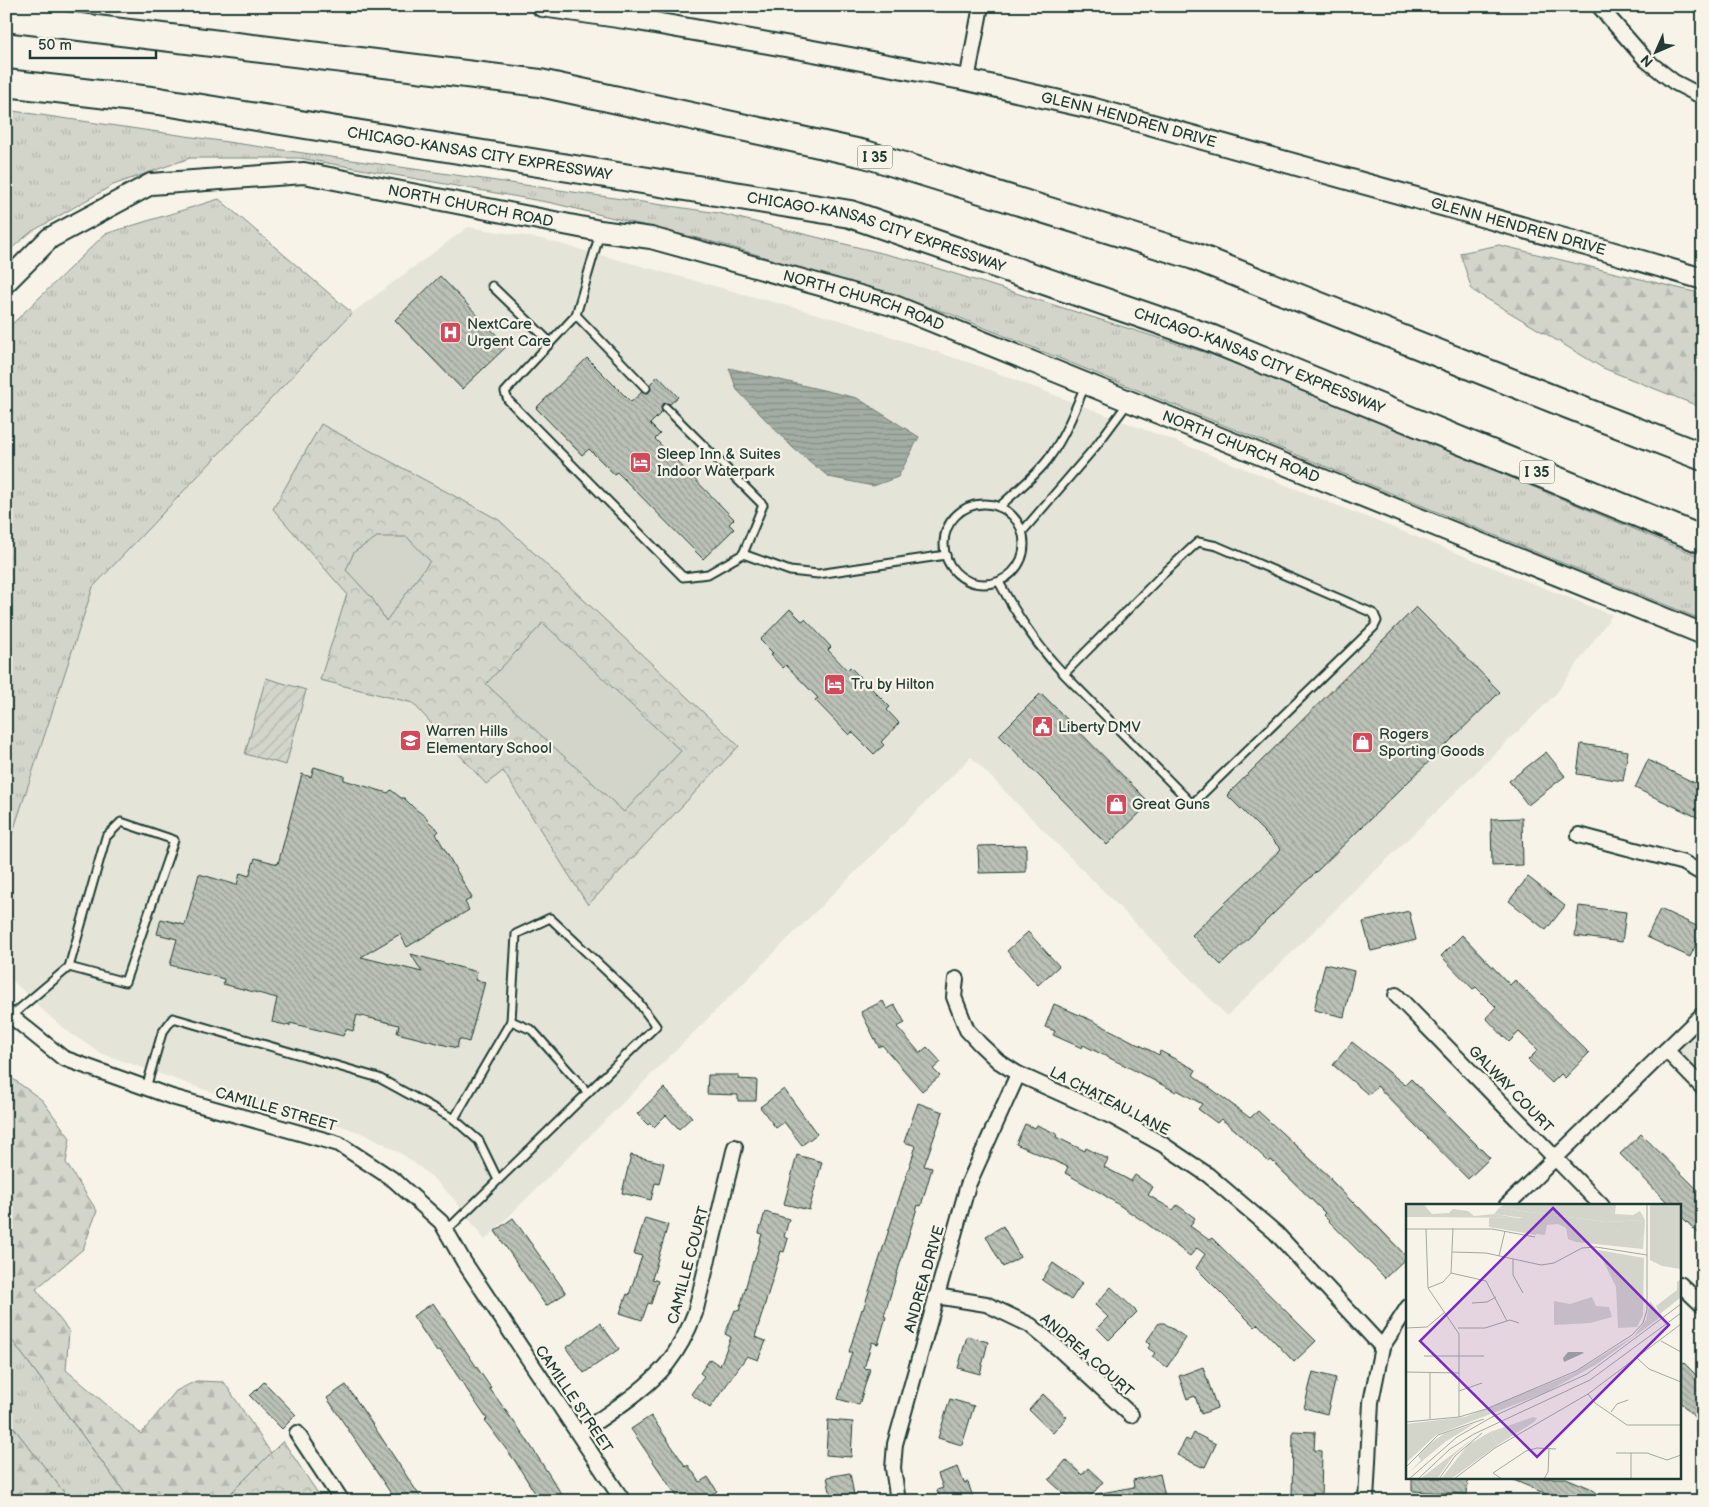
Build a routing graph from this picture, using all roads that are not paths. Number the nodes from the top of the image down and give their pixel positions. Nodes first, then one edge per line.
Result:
1 (542, 6) edge
2 (981, 6) edge
3 (1600, 6) edge
4 (6, 18) edge
5 (967, 80) junction
6 (6, 83) edge
7 (1703, 97) edge
8 (600, 231) junction
9 (1703, 279) edge
10 (6, 282) edge
11 (492, 286) dead end
12 (576, 315) junction
13 (550, 342) junction
14 (1085, 385) junction
15 (646, 388) dead end
16 (1129, 401) junction
17 (666, 408) dead end
18 (1703, 457) edge
19 (998, 508) junction
20 (1022, 532) junction
21 (1703, 540) edge
22 (743, 554) junction
23 (946, 555) junction
24 (998, 582) junction
25 (1703, 634) edge
26 (1064, 674) junction
27 (1578, 835) dead end
28 (1703, 874) edge
29 (70, 967) junction
30 (956, 979) dead end
31 (1396, 995) dead end
32 (9, 1014) edge
33 (1703, 1014) edge
34 (511, 1021) junction
35 (1666, 1050) junction
36 (1018, 1074) junction
37 (146, 1088) junction
38 (1703, 1088) edge
39 (588, 1093) junction
40 (454, 1119) junction
41 (735, 1147) dead end
42 (1555, 1158) junction
43 (498, 1180) junction
44 (1508, 1204) edge
45 (1600, 1204) edge
46 (446, 1231) junction
47 (1682, 1286) edge
48 (936, 1296) junction
49 (1703, 1306) edge
50 (1406, 1310) edge
51 (1382, 1347) junction
52 (1130, 1415) dead end
53 (297, 1433) dead end
54 (579, 1434) junction
55 (342, 1501) edge
56 (623, 1501) edge
57 (898, 1501) edge
58 (1366, 1501) edge

1 - 5 main road, GLENN HENDREN DRIVE
2 - 5 street
3 - 7 street
4 - 18 highway, I 35
5 - 9 main road, GLENN HENDREN DRIVE
6 - 21 highway, CHICAGO-KANSAS CITY EXPRESSWAY / I 35
8 - 10 main road, NORTH CHURCH ROAD
8 - 12 lane
8 - 14 main road, NORTH CHURCH ROAD
11 - 13 lane
12 - 13 lane
12 - 15 lane
13 - 22 lane
14 - 16 main road, NORTH CHURCH ROAD
14 - 19 lane
16 - 20 lane
16 - 25 main road, NORTH CHURCH ROAD
17 - 22 lane
19 - 20 lane
19 - 23 lane
20 - 24 lane
22 - 23 lane
23 - 24 lane
24 - 26 lane
26 - 26 lane
27 - 28 street
29 - 29 lane
29 - 32 lane
30 - 36 street, LA CHATEAU LANE
31 - 42 street, GALWAY COURT
32 - 37 street, CAMILLE STREET
33 - 35 street
34 - 39 lane
34 - 39 lane
34 - 40 lane
35 - 38 street
35 - 42 street
36 - 48 street, ANDREA DRIVE
36 - 51 street, LA CHATEAU LANE
37 - 40 lane
37 - 46 street, CAMILLE STREET
39 - 43 lane
40 - 43 lane
41 - 54 street, CAMILLE COURT
42 - 44 street
42 - 45 street, GALWAY COURT
43 - 46 lane
46 - 54 street, CAMILLE STREET
47 - 49 street
48 - 52 street, ANDREA COURT
48 - 57 street, ANDREA DRIVE
50 - 51 street
51 - 58 street
53 - 55 street
54 - 56 street, CAMILLE STREET

